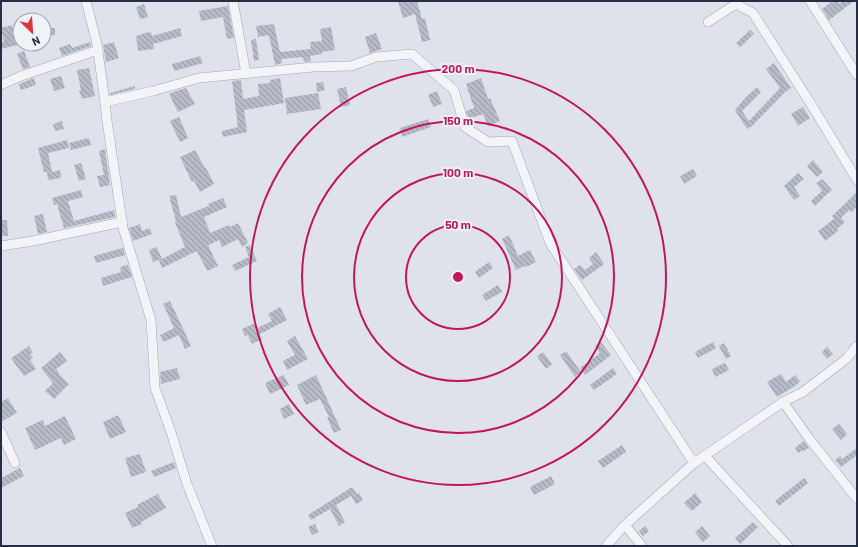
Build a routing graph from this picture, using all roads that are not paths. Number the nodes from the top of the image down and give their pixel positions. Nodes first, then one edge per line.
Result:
1 (86, 1) edge
2 (233, 1) edge
3 (810, 1) edge
4 (708, 22) dead end
5 (98, 50) junction
6 (246, 74) junction
7 (857, 75) edge
8 (1, 84) edge
9 (105, 102) junction
10 (857, 180) edge
11 (122, 222) junction
12 (1, 246) edge
13 (857, 346) edge
14 (783, 402) junction
15 (1, 432) edge
16 (705, 456) junction
17 (15, 463) dead end
18 (694, 463) junction
19 (857, 499) edge
20 (625, 525) junction
21 (212, 546) edge
22 (606, 546) edge
23 (642, 546) edge
24 (788, 546) edge

1 - 5 street
2 - 6 street
3 - 7 street
4 - 10 street
5 - 8 street
5 - 9 street
6 - 9 street
6 - 18 street
9 - 11 street
11 - 12 street
11 - 21 street
13 - 14 street
14 - 16 street
14 - 19 street
15 - 17 street
16 - 18 street
16 - 24 street
18 - 20 street
20 - 22 street
20 - 23 street

